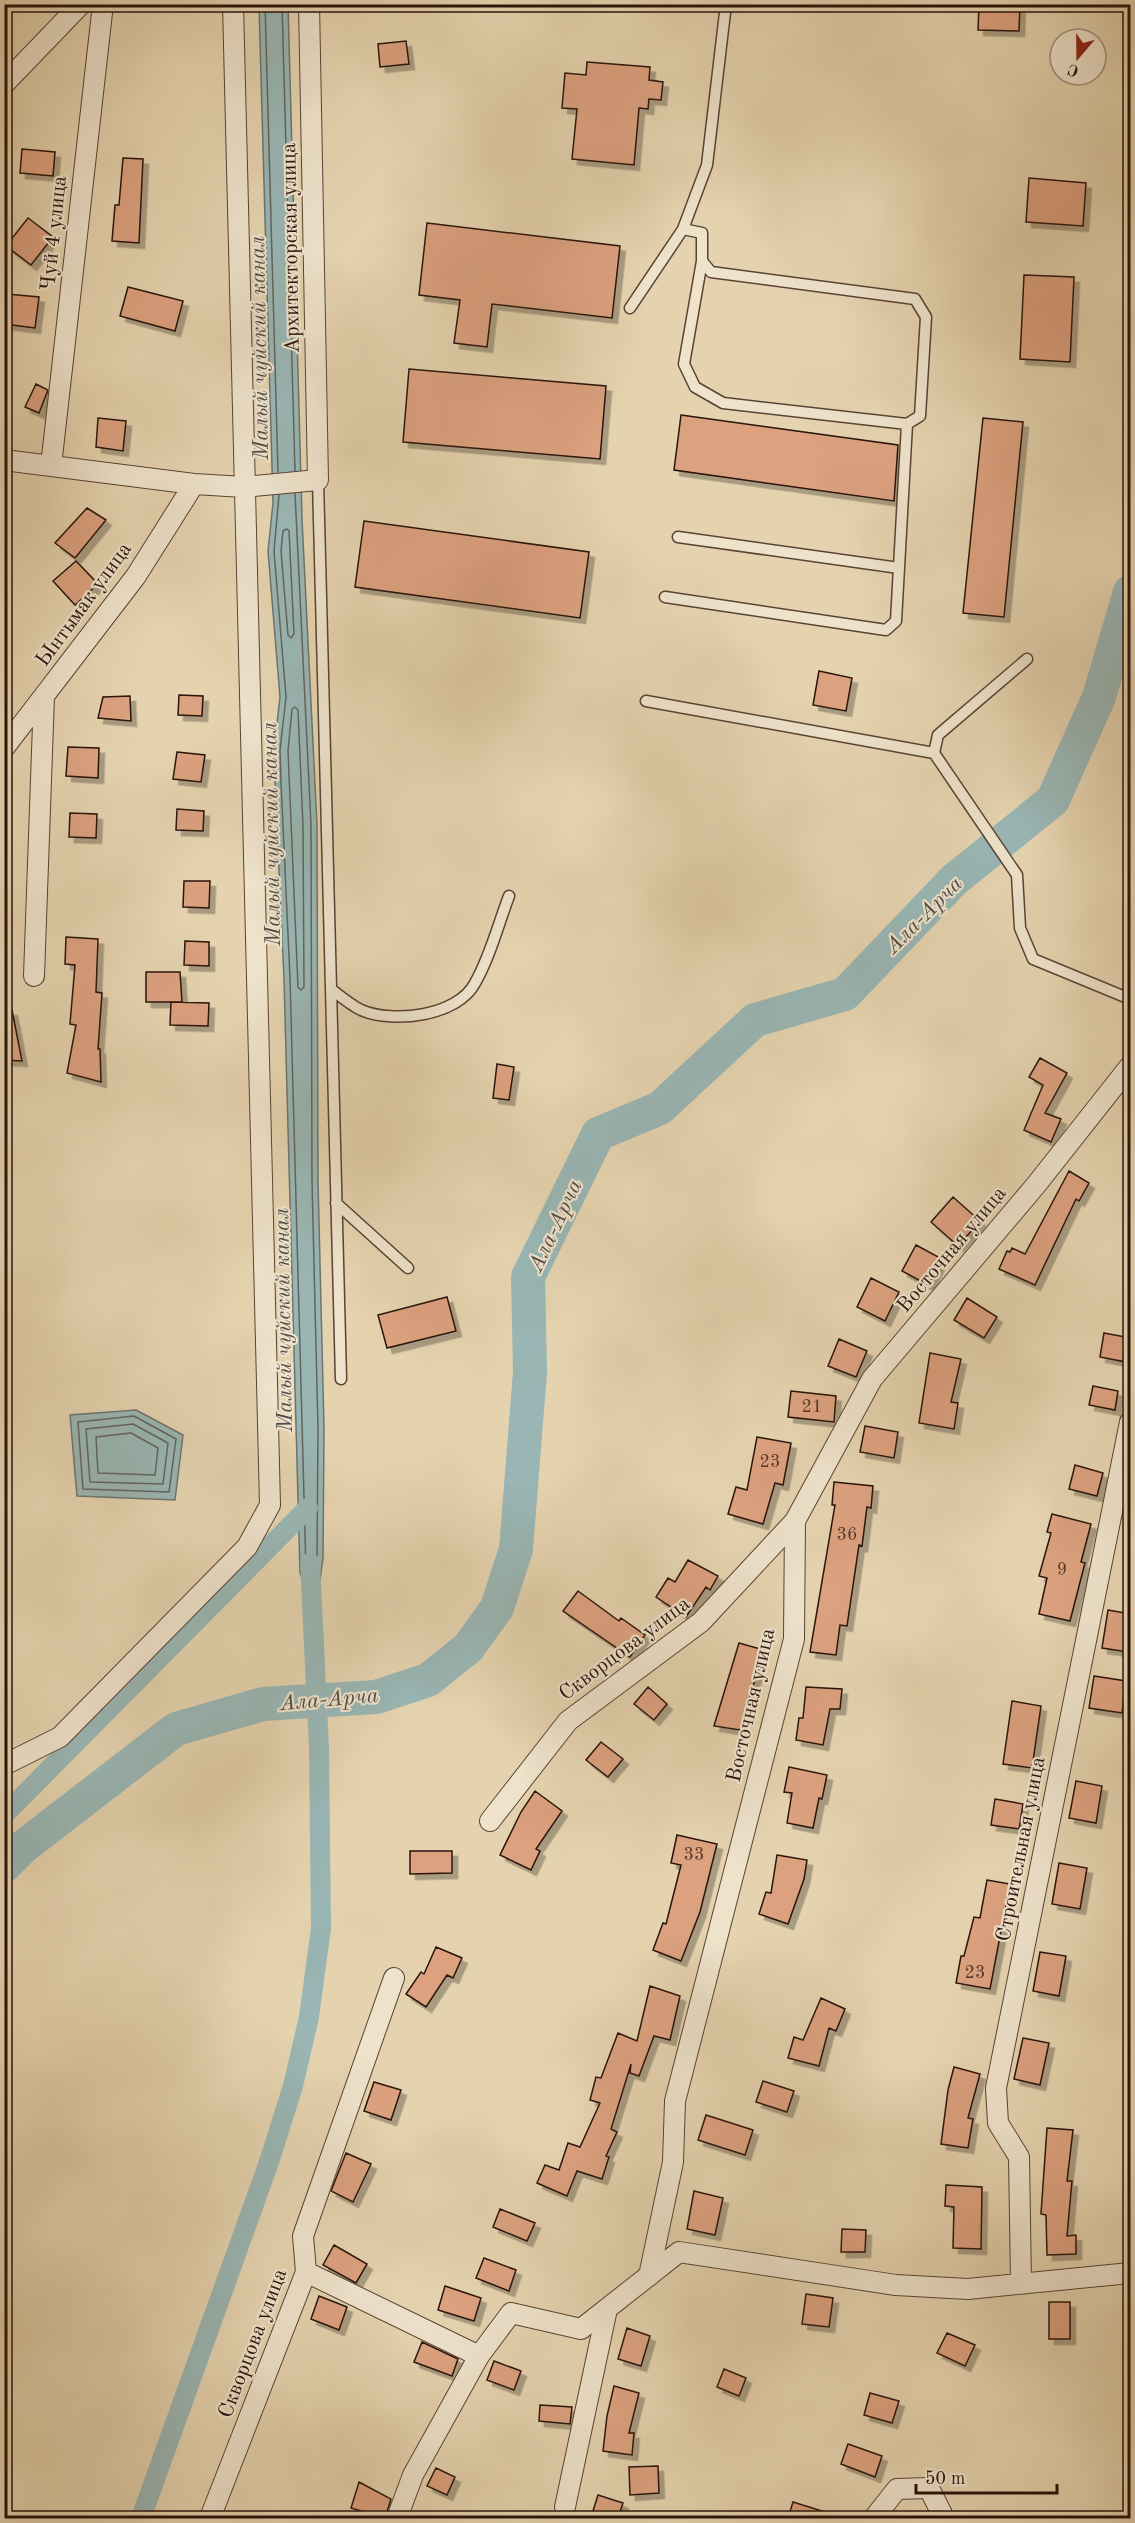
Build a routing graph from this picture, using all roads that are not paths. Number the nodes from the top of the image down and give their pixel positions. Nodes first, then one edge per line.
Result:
1 (81, 4) edge
2 (103, 4) edge
3 (232, 4) edge
4 (309, 4) edge
5 (726, 4) edge
6 (4, 84) edge
7 (683, 229) junction
8 (702, 261) junction
9 (630, 308) dead end
10 (907, 424) junction
11 (4, 460) edge
12 (51, 466) junction
13 (313, 481) junction
14 (194, 484) junction
15 (244, 487) junction
16 (678, 537) dead end
17 (899, 567) junction
18 (665, 597) dead end
19 (1027, 659) dead end
20 (44, 696) junction
21 (646, 701) dead end
22 (4, 748) edge
23 (933, 753) junction
24 (509, 896) dead end
25 (34, 976) dead end
26 (331, 989) junction
27 (1131, 999) edge
28 (1128, 1074) edge
29 (336, 1203) junction
30 (408, 1268) dead end
31 (341, 1379) dead end
32 (1131, 1422) edge
33 (795, 1521) junction
34 (4, 1765) edge
35 (490, 1821) dead end
36 (393, 1978) dead end
37 (306, 2272) junction
38 (1131, 2273) edge
39 (649, 2276) junction
40 (1022, 2283) junction
41 (607, 2309) junction
42 (479, 2356) junction
43 (565, 2507) dead end
44 (210, 2518) edge
45 (397, 2518) edge
46 (874, 2518) edge
47 (944, 2518) edge

1 - 6 street
2 - 12 street, Чуй 4 улица
3 - 15 street
4 - 13 street, Архитекторская улица
5 - 7 lane
7 - 8 lane
7 - 9 lane
8 - 10 lane
8 - 10 lane
10 - 17 lane
11 - 12 street
12 - 14 street
13 - 15 street
13 - 26 lane
14 - 15 street
14 - 20 street, Ынтымак улица
15 - 34 street
16 - 17 lane
17 - 18 lane
19 - 23 lane
20 - 22 street, Ынтымак улица
20 - 25 street
21 - 23 lane
23 - 27 lane
24 - 26 lane
26 - 29 lane
28 - 33 street, Восточная улица
29 - 30 lane
29 - 31 lane
32 - 40 street, Строительная улица
33 - 35 street, Скворцова улица
33 - 39 street, Восточная улица
36 - 37 street, Скворцова улица
37 - 42 street
37 - 44 street, Скворцова улица
38 - 40 street
39 - 40 street
39 - 41 street
41 - 42 street
41 - 43 street
42 - 45 street
46 - 47 street

